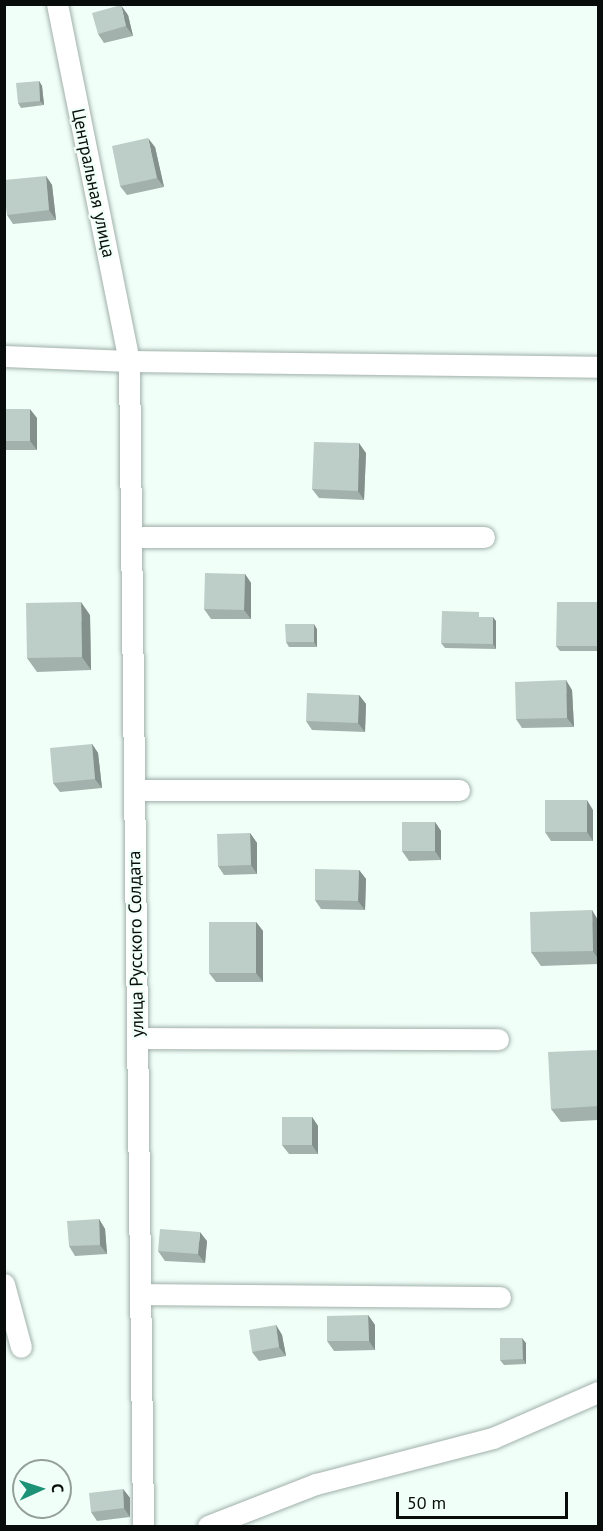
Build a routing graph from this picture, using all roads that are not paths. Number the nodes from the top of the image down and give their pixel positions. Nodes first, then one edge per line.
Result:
1 (57, 4) edge
2 (4, 356) edge
3 (129, 361) junction
4 (598, 367) edge
5 (132, 537) junction
6 (484, 537) dead end
7 (134, 790) junction
8 (459, 790) dead end
9 (137, 1038) junction
10 (498, 1039) dead end
11 (4, 1284) edge
12 (140, 1294) junction
13 (500, 1297) dead end
14 (21, 1347) dead end
15 (598, 1392) edge
16 (143, 1527) edge
17 (207, 1527) edge

1 - 3 street, Центральная улица
2 - 3 street
3 - 4 street
3 - 5 street, улица Русского Солдата
5 - 6 street
5 - 7 street, улица Русского Солдата
7 - 8 street
7 - 9 street, улица Русского Солдата
9 - 10 street
9 - 12 street, улица Русского Солдата
11 - 14 street
12 - 13 street
12 - 16 street, улица Русского Солдата
15 - 17 street

